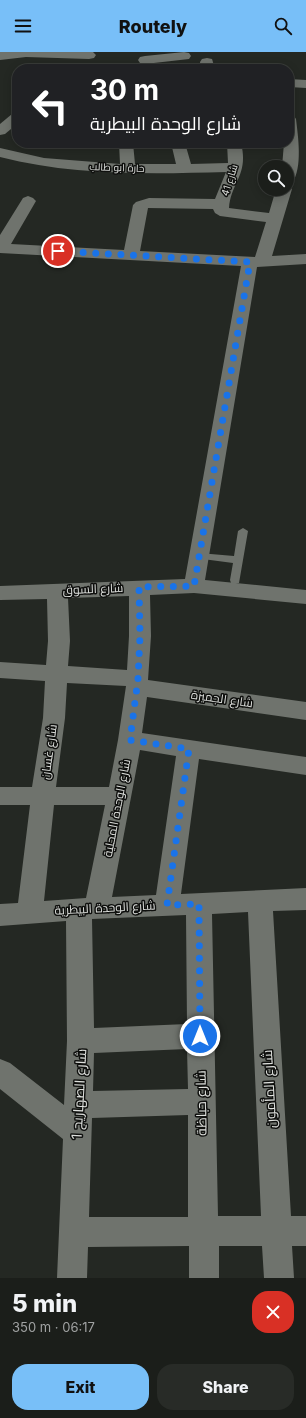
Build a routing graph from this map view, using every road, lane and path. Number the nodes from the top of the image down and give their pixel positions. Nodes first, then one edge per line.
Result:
1 (26, 53) edge
2 (89, 53) edge
3 (0, 56) edge
4 (184, 56) dead end
5 (145, 60) edge
6 (78, 64) edge
7 (294, 84) edge
8 (306, 84) edge
9 (12, 121) edge
10 (0, 131) edge
11 (126, 148) edge
12 (180, 148) edge
13 (235, 148) edge
14 (291, 148) edge
15 (0, 152) edge
16 (291, 160) edge
17 (236, 167) junction
18 (128, 168) junction
19 (186, 168) junction
20 (282, 196) edge
21 (28, 201) dead end
22 (221, 204) junction
23 (275, 218) junction
24 (0, 248) edge
25 (131, 255) junction
26 (306, 259) edge
27 (256, 261) junction
28 (243, 531) dead end
29 (199, 556) junction
30 (238, 560) junction
31 (235, 580) dead end
32 (194, 586) junction
33 (139, 587) junction
34 (57, 590) junction
35 (0, 593) edge
36 (306, 597) edge
37 (0, 670) edge
38 (57, 674) junction
39 (138, 683) junction
40 (306, 711) edge
41 (130, 740) junction
42 (189, 749) junction
43 (306, 766) edge
44 (0, 796) edge
45 (43, 796) junction
46 (119, 796) junction
47 (306, 899) edge
48 (260, 901) junction
49 (199, 904) junction
50 (167, 905) junction
51 (88, 909) junction
52 (30, 913) junction
53 (0, 915) edge
54 (200, 1036) junction
55 (81, 1041) junction
56 (0, 1074) edge
57 (201, 1102) junction
58 (78, 1105) junction
59 (77, 1133) junction
60 (276, 1231) junction
61 (306, 1231) edge
62 (74, 1232) junction
63 (203, 1232) junction
64 (72, 1278) edge
65 (204, 1278) edge
66 (279, 1278) edge

1 - 2 street
1 - 3 street
2 - 6 street
4 - 5 street
7 - 8 street
9 - 10 street
11 - 18 street
12 - 19 street
13 - 17 street, شارع 41
14 - 16 street
15 - 18 street, حارة ابو طالب
17 - 19 street, حارة ابو طالب
17 - 22 street, شارع 41
18 - 19 street, حارة ابو طالب
20 - 23 street
21 - 24 street
22 - 23 street, شارع 41
22 - 25 street
23 - 27 street
24 - 25 street
25 - 27 street
26 - 27 street
27 - 29 street
28 - 30 lane
29 - 30 lane
29 - 32 street
30 - 31 lane
32 - 33 street, شارع السوق
32 - 36 street, شارع السوق
33 - 34 street, شارع السوق
33 - 39 street, شارع الوحدة المحلية
34 - 35 street, شارع السوق
34 - 38 street, شارع غسان
37 - 38 street, شارع الجميزة
38 - 39 street, شارع الجميزة
38 - 45 street, شارع غسان
39 - 40 street, شارع الجميزة
39 - 41 street, شارع الوحدة المحلية
41 - 42 street
41 - 46 street, شارع الوحدة المحلية
42 - 43 street
42 - 50 street
44 - 45 street
45 - 46 street
45 - 52 street, شارع غسان
46 - 51 street, شارع الوحدة المحلية
47 - 48 street, شارع الوحدة البيطرية
48 - 49 street, شارع الوحدة البيطرية
48 - 60 street, شارع المأمون
49 - 50 street, شارع الوحدة البيطرية
49 - 54 street, شارع حباظة
50 - 51 street, شارع الوحدة البيطرية
51 - 52 street, شارع الوحدة البيطرية
51 - 55 street, شارع الصهاريج 1
52 - 53 street, شارع الوحدة البيطرية
54 - 55 street
54 - 57 street, شارع حباظة
55 - 58 street, شارع الصهاريج 1
56 - 59 street
57 - 58 street
57 - 63 street, شارع حباظة
58 - 59 street, شارع الصهاريج 1
59 - 62 street, شارع الصهاريج 1
60 - 61 street
60 - 63 street
60 - 66 street, شارع المأمون
62 - 63 street
62 - 64 street, شارع الصهاريج 1
63 - 65 street, شارع حباظة

